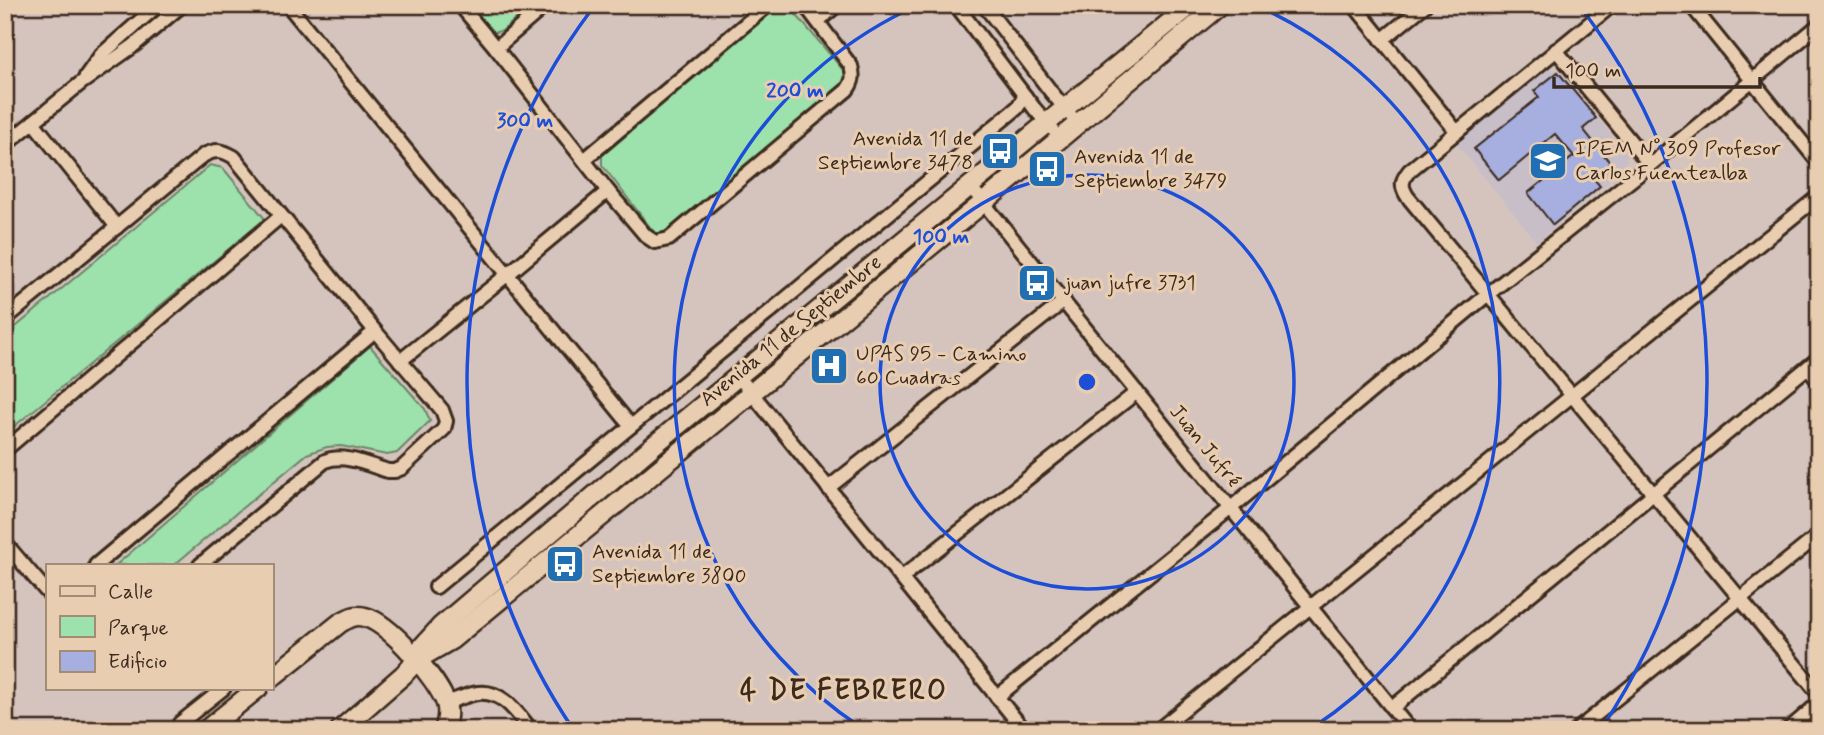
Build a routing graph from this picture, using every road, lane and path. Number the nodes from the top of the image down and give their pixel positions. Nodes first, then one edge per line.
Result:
1 (158, 5) edge
2 (182, 5) edge
3 (288, 5) edge
4 (460, 5) edge
5 (546, 5) edge
6 (768, 5) edge
7 (805, 5) edge
8 (837, 5) edge
9 (956, 5) edge
10 (984, 5) edge
11 (1191, 5) edge
12 (1220, 5) edge
13 (1354, 5) edge
14 (1424, 5) edge
15 (1612, 5) edge
16 (1691, 5) edge
17 (818, 21) junction
18 (1819, 25) edge
19 (1382, 40) junction
20 (496, 48) junction
21 (1556, 50) junction
22 (1753, 82) junction
23 (81, 83) junction
24 (1025, 96) junction
25 (1065, 108) junction
26 (33, 122) junction
27 (1047, 123) junction
28 (1078, 124) junction
29 (1457, 132) junction
30 (1060, 139) junction
31 (5, 145) edge
32 (584, 160) junction
33 (1819, 163) edge
34 (1650, 165) junction
35 (970, 186) junction
36 (608, 191) junction
37 (1819, 196) edge
38 (984, 202) junction
39 (281, 216) junction
40 (117, 227) junction
41 (507, 275) junction
42 (1487, 295) junction
43 (1064, 301) junction
44 (5, 319) edge
45 (375, 331) junction
46 (1819, 358) edge
47 (400, 361) junction
48 (1808, 368) junction
49 (738, 376) junction
50 (1819, 382) edge
51 (752, 392) junction
52 (1137, 392) junction
53 (1572, 396) junction
54 (631, 426) junction
55 (5, 450) edge
56 (828, 488) junction
57 (1653, 495) junction
58 (1231, 508) junction
59 (1819, 535) edge
60 (5, 543) edge
61 (97, 564) edge
62 (201, 564) edge
63 (901, 578) junction
64 (436, 587) dead end
65 (46, 591) edge
66 (1740, 599) junction
67 (1311, 607) junction
68 (418, 659) junction
69 (273, 676) edge
70 (221, 690) edge
71 (256, 690) edge
72 (1819, 694) edge
73 (997, 696) junction
74 (446, 703) junction
75 (1819, 703) edge
76 (1392, 708) junction
77 (180, 723) dead end
78 (206, 730) edge
79 (340, 730) edge
80 (444, 730) edge
81 (531, 730) edge
82 (1024, 730) edge
83 (1158, 730) edge
84 (1410, 730) edge
85 (1577, 730) edge
86 (1788, 730) edge

1 - 23 street
2 - 23 street
3 - 41 street
4 - 20 street
5 - 20 street
6 - 32 street
7 - 17 street
8 - 17 street
9 - 24 street
10 - 25 street
11 - 25 main road, Avenida 11 de Septiembre
12 - 28 main road, Avenida 11 de Septiembre
13 - 19 street
14 - 19 street
15 - 21 street
16 - 22 street
17 - 36 street
18 - 22 street
19 - 29 street
20 - 32 street
21 - 29 street
21 - 34 street
22 - 33 street
22 - 34 street
23 - 26 street
24 - 27 street
24 - 54 street
25 - 27 main road, Avenida 11 de Septiembre
25 - 28 street
26 - 31 street
26 - 40 street
27 - 30 street
27 - 35 main road, Avenida 11 de Septiembre
28 - 30 main road, Avenida 11 de Septiembre
29 - 42 street
30 - 38 main road, Avenida 11 de Septiembre
32 - 36 street
34 - 42 street
35 - 38 street, Juan Jufré
35 - 49 main road, Avenida 11 de Septiembre
36 - 41 street
37 - 53 street
38 - 43 street, Juan Jufré
38 - 51 main road, Avenida 11 de Septiembre
39 - 40 street
39 - 45 street
39 - 55 street
40 - 44 street
41 - 47 street
41 - 54 street
42 - 53 street
42 - 58 street
43 - 52 street, Juan Jufré
43 - 56 street
45 - 47 street
45 - 61 street
46 - 48 street
47 - 62 street
48 - 50 street
48 - 57 street
49 - 51 street
49 - 68 main road, Avenida 11 de Septiembre
51 - 56 street
51 - 68 main road, Avenida 11 de Septiembre
52 - 58 street, Juan Jufré
52 - 63 street
53 - 57 street
53 - 67 street
54 - 64 street
56 - 63 street
57 - 66 street
57 - 76 street
58 - 67 street, Juan Jufré
58 - 73 street
59 - 66 street
60 - 65 street
63 - 73 street
66 - 72 street
66 - 85 street
67 - 76 street, Juan Jufré
67 - 83 street
68 - 69 main road
68 - 74 main road
68 - 79 main road, Avenida 11 de Septiembre
70 - 77 street
71 - 78 main road
73 - 82 street
74 - 80 main road
74 - 81 street
75 - 86 street
76 - 84 street, Juan Jufré

